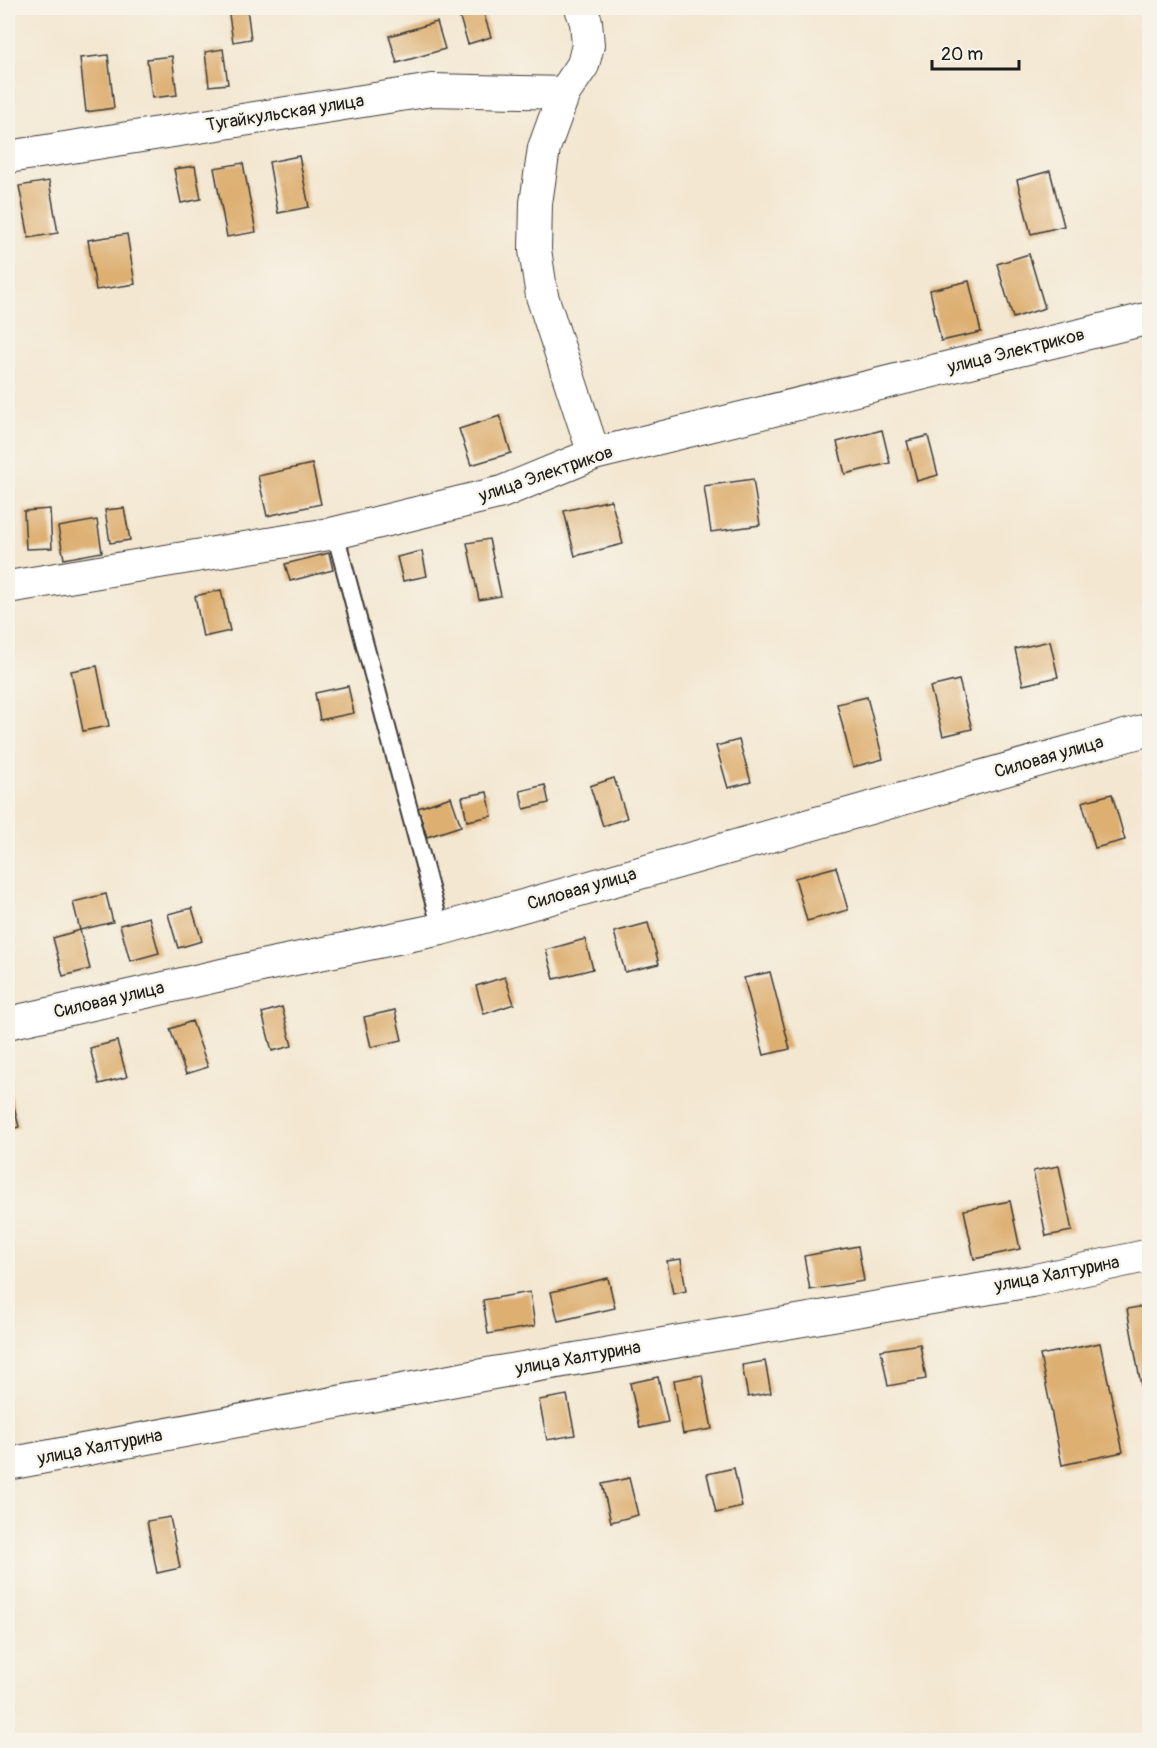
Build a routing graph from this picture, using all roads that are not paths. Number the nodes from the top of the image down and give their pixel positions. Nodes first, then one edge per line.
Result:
1 (581, 8) edge
2 (564, 93) junction
3 (8, 157) edge
4 (1149, 318) edge
5 (594, 454) junction
6 (335, 533) junction
7 (8, 586) edge
8 (1149, 729) edge
9 (441, 929) junction
10 (8, 1023) edge
11 (1149, 1255) edge
12 (8, 1464) edge

1 - 2 street
2 - 3 street, Тугайкульская улица
2 - 5 street
4 - 5 street, улица Электриков
5 - 6 street, улица Электриков
6 - 7 street, улица Электриков
6 - 9 lane
8 - 9 street, Силовая улица
9 - 10 street, Силовая улица
11 - 12 street, улица Халтурина

